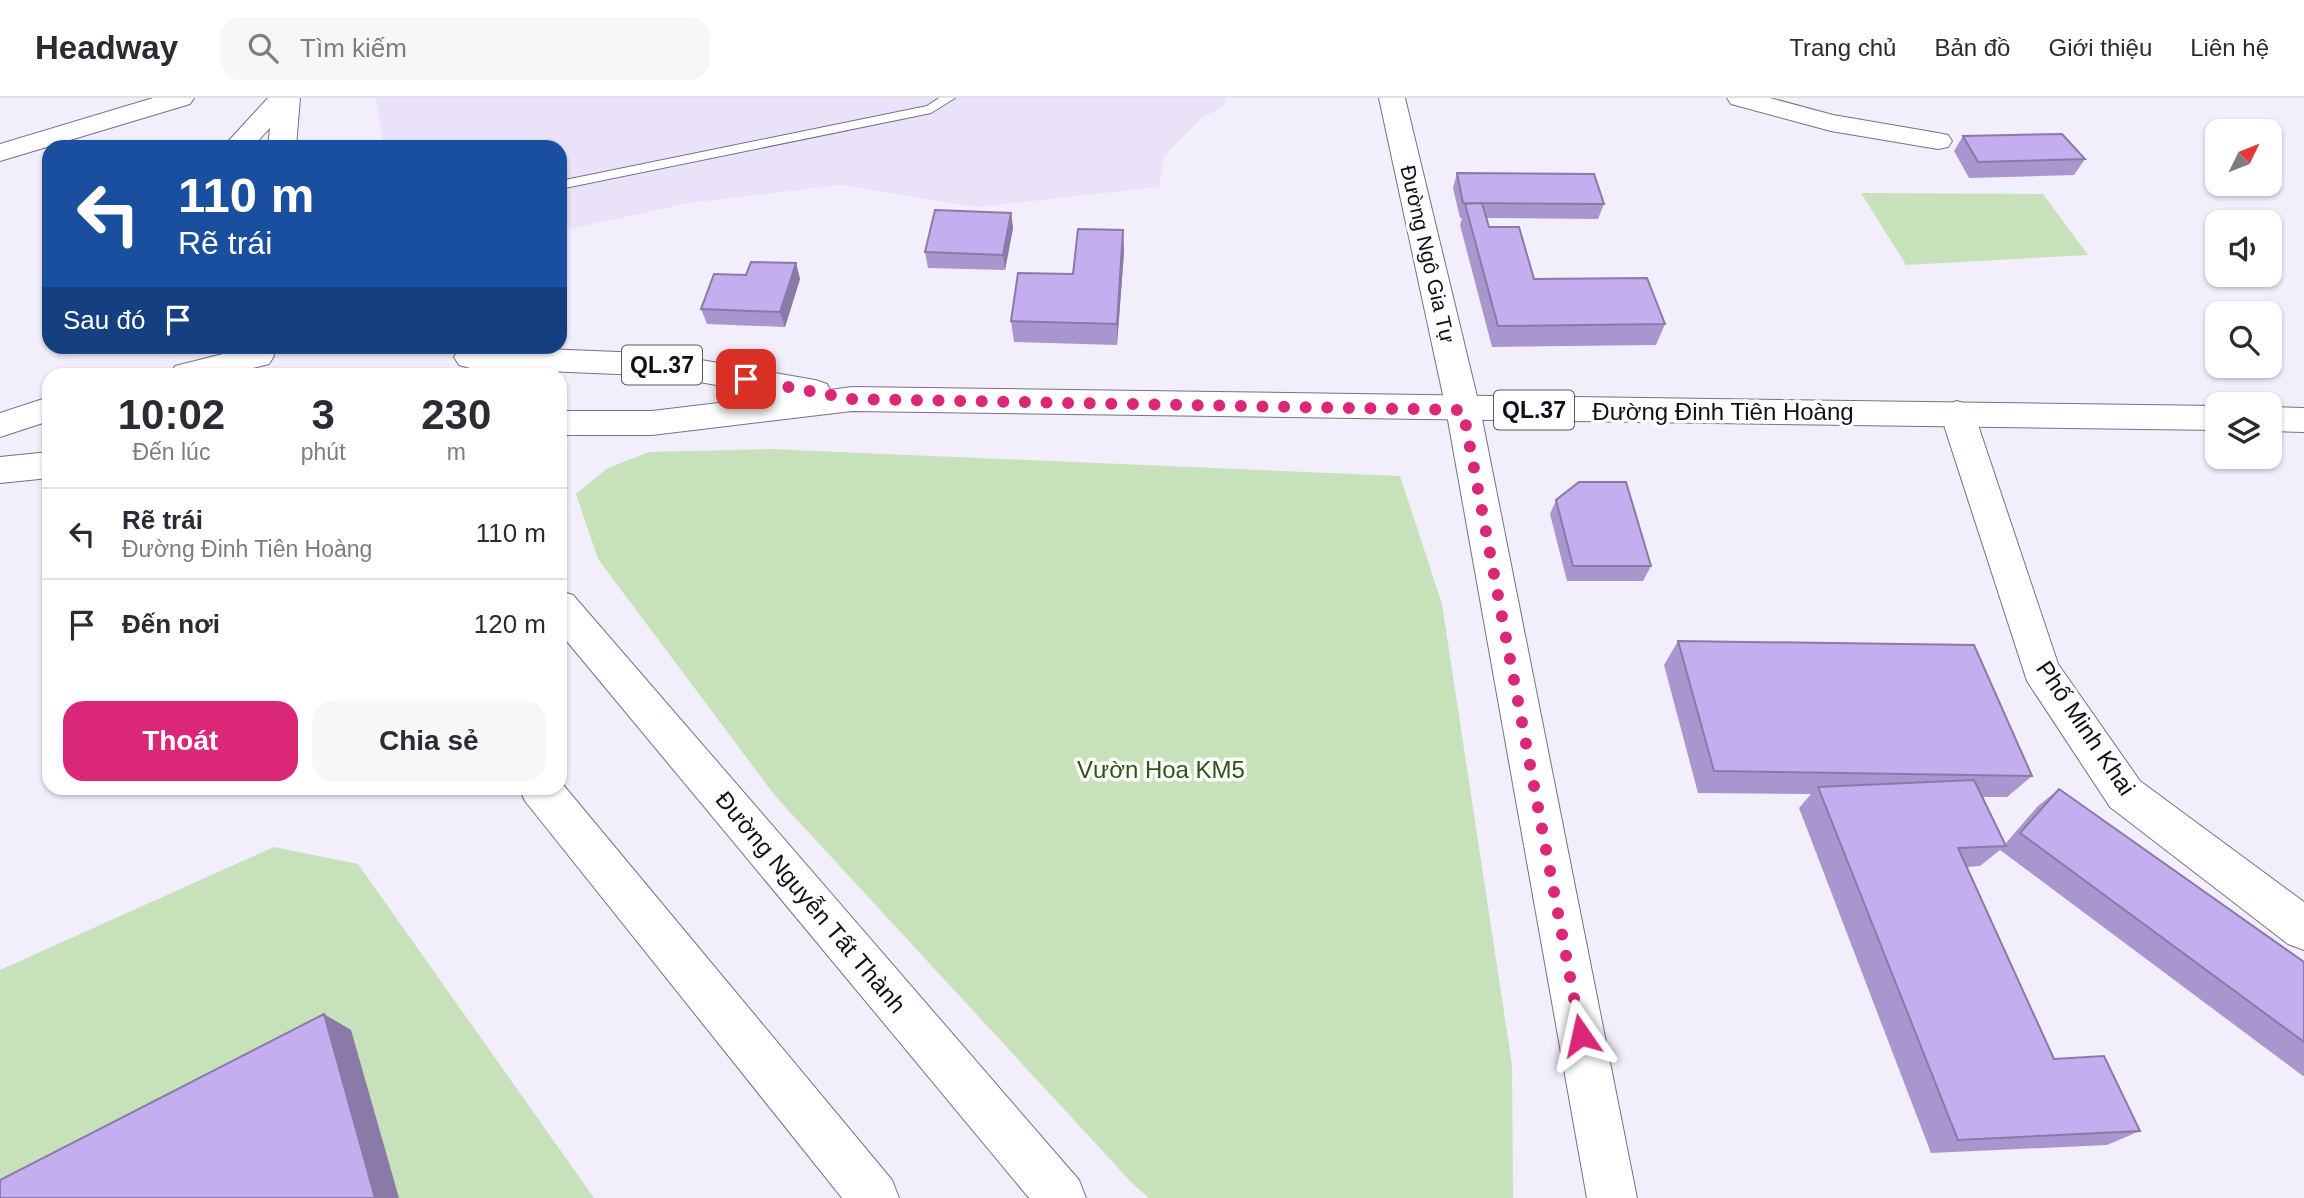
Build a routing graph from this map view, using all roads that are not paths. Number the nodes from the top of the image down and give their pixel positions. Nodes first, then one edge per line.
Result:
1 (181, 98) edge
2 (285, 98) edge
3 (948, 98) edge
4 (1392, 98) edge
5 (1740, 98) edge
6 (244, 140) edge
7 (282, 140) edge
8 (1938, 141) dead end
9 (0, 152) edge
10 (567, 184) edge
11 (256, 356) edge
12 (469, 359) edge
13 (210, 368) edge
14 (852, 399) junction
15 (1463, 410) junction
16 (42, 411) edge
17 (1957, 413) junction
18 (2205, 418) edge
19 (2282, 419) edge
20 (2304, 420) edge
21 (567, 423) edge
22 (0, 425) edge
23 (42, 466) edge
24 (0, 470) edge
25 (567, 614) edge
26 (546, 795) edge
27 (2304, 929) edge
28 (874, 1198) edge
29 (1061, 1198) edge
30 (1612, 1198) edge

1 - 9 main road
2 - 6 main road
2 - 7 main road
3 - 10 lane
4 - 15 main road, Đường Ngô Gia Tự
5 - 8 main road
11 - 13 main road
12 - 14 main road, Đường Đinh Tiên Hoàng / QL.37
14 - 15 main road, Đường Đinh Tiên Hoàng / QL.37
14 - 21 main road, Đường Đinh Tiên Hoàng / QL.37
15 - 17 main road, Đường Đinh Tiên Hoàng / QL.37
15 - 30 main road, Đường Ngô Gia Tự
16 - 22 main road
17 - 18 main road, Đường Đinh Tiên Hoàng / QL.37
17 - 27 main road, Phố Minh Khai
19 - 20 main road
23 - 24 main road
25 - 29 main road, Đường Nguyễn Tất Thành
26 - 28 main road

